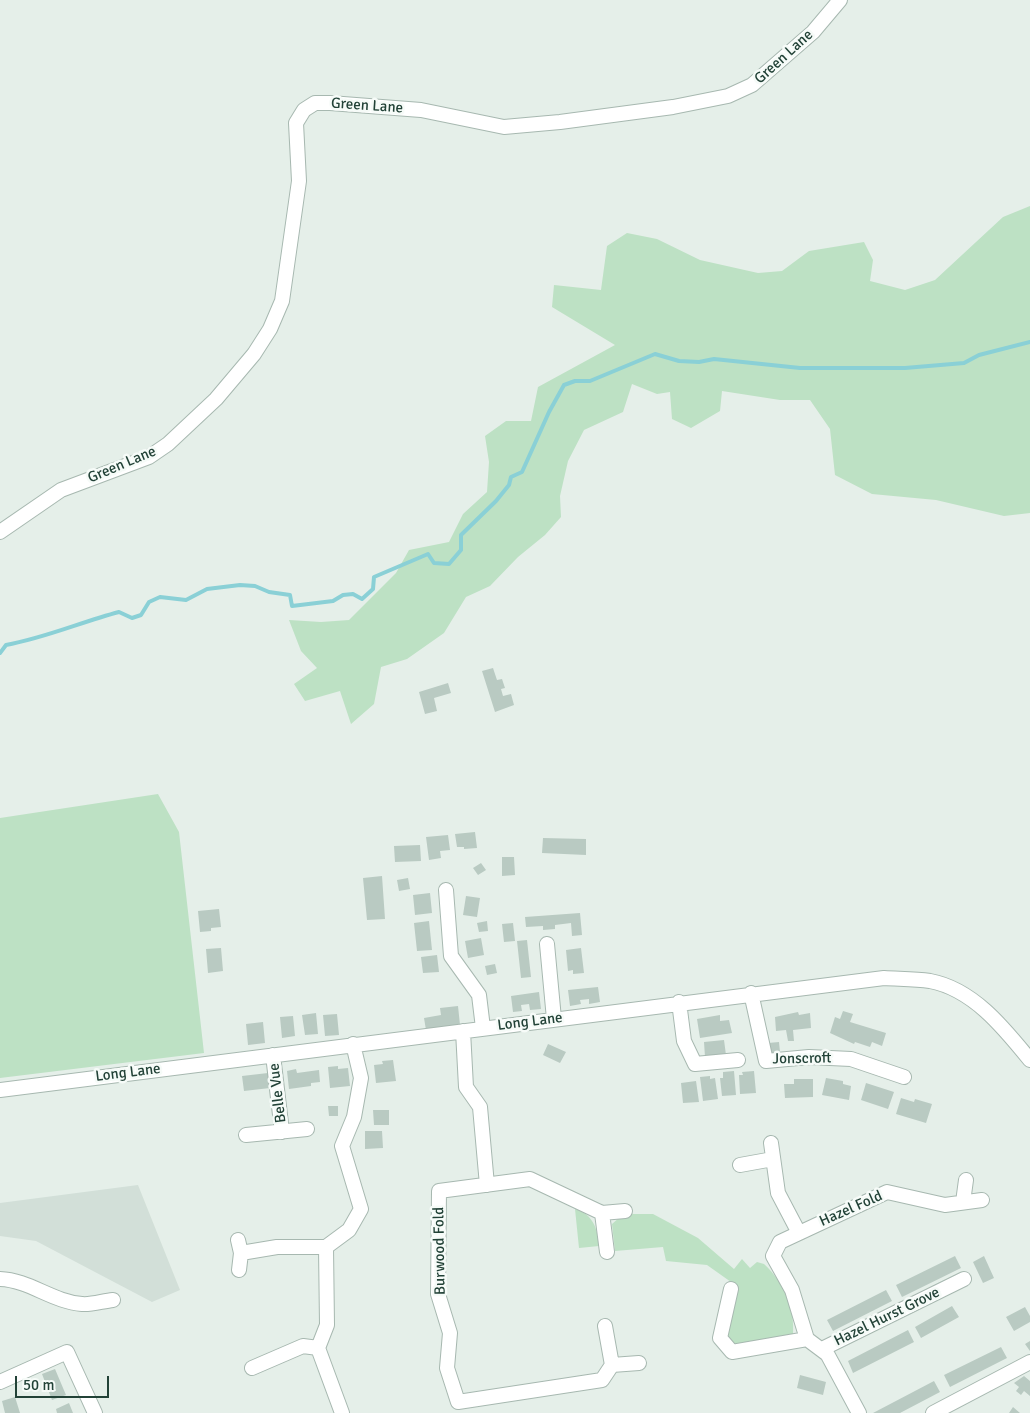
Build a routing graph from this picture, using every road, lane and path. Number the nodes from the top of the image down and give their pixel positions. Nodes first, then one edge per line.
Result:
1 (840, 0) edge
2 (0, 532) edge
3 (446, 890) dead end
4 (547, 944) dead end
5 (751, 993) junction
6 (679, 1002) junction
7 (554, 1018) junction
8 (483, 1028) junction
9 (463, 1031) junction
10 (353, 1044) junction
11 (274, 1055) junction
12 (738, 1060) dead end
13 (1030, 1060) edge
14 (904, 1077) dead end
15 (0, 1090) edge
16 (307, 1129) dead end
17 (282, 1132) junction
18 (246, 1135) dead end
19 (771, 1142) dead end
20 (773, 1160) junction
21 (740, 1165) dead end
22 (966, 1180) dead end
23 (487, 1185) junction
24 (982, 1200) dead end
25 (963, 1202) junction
26 (625, 1210) dead end
27 (602, 1213) junction
28 (799, 1233) junction
29 (326, 1246) junction
30 (607, 1252) dead end
31 (239, 1270) dead end
32 (0, 1279) edge
33 (964, 1279) dead end
34 (731, 1289) dead end
35 (112, 1300) dead end
36 (605, 1326) dead end
37 (807, 1339) junction
38 (318, 1348) junction
39 (827, 1354) junction
40 (1030, 1362) edge
41 (639, 1363) dead end
42 (612, 1365) junction
43 (252, 1368) dead end
44 (0, 1382) edge
45 (94, 1413) edge
46 (342, 1413) edge
47 (859, 1413) edge
48 (933, 1413) edge

1 - 2 street, Green Lane
3 - 8 street
4 - 7 street
5 - 6 street, Long Lane
5 - 13 street, Long Lane
5 - 14 street, Jonscroft
6 - 7 street, Long Lane
6 - 12 street
7 - 8 street, Long Lane
8 - 9 street, Long Lane
9 - 10 street, Long Lane
9 - 23 street
10 - 11 street, Long Lane
10 - 29 street
11 - 15 street, Long Lane
11 - 17 street, Belle Vue
16 - 17 street, Belle Vue
17 - 18 street, Belle Vue
19 - 20 street
20 - 21 street
20 - 28 street
22 - 25 street
23 - 27 street, Burwood Fold
23 - 42 street, Burwood Fold
24 - 25 street, Hazel Fold
25 - 28 street, Hazel Fold
26 - 27 street
27 - 30 street
28 - 37 street, Hazel Fold
29 - 31 street
29 - 38 street
32 - 35 street
33 - 39 street, Hazel Hurst Grove
34 - 37 street
36 - 42 street
37 - 39 street
38 - 43 street
38 - 46 street
39 - 47 street, Hazel Hurst Grove
40 - 48 street
41 - 42 street
44 - 45 street

